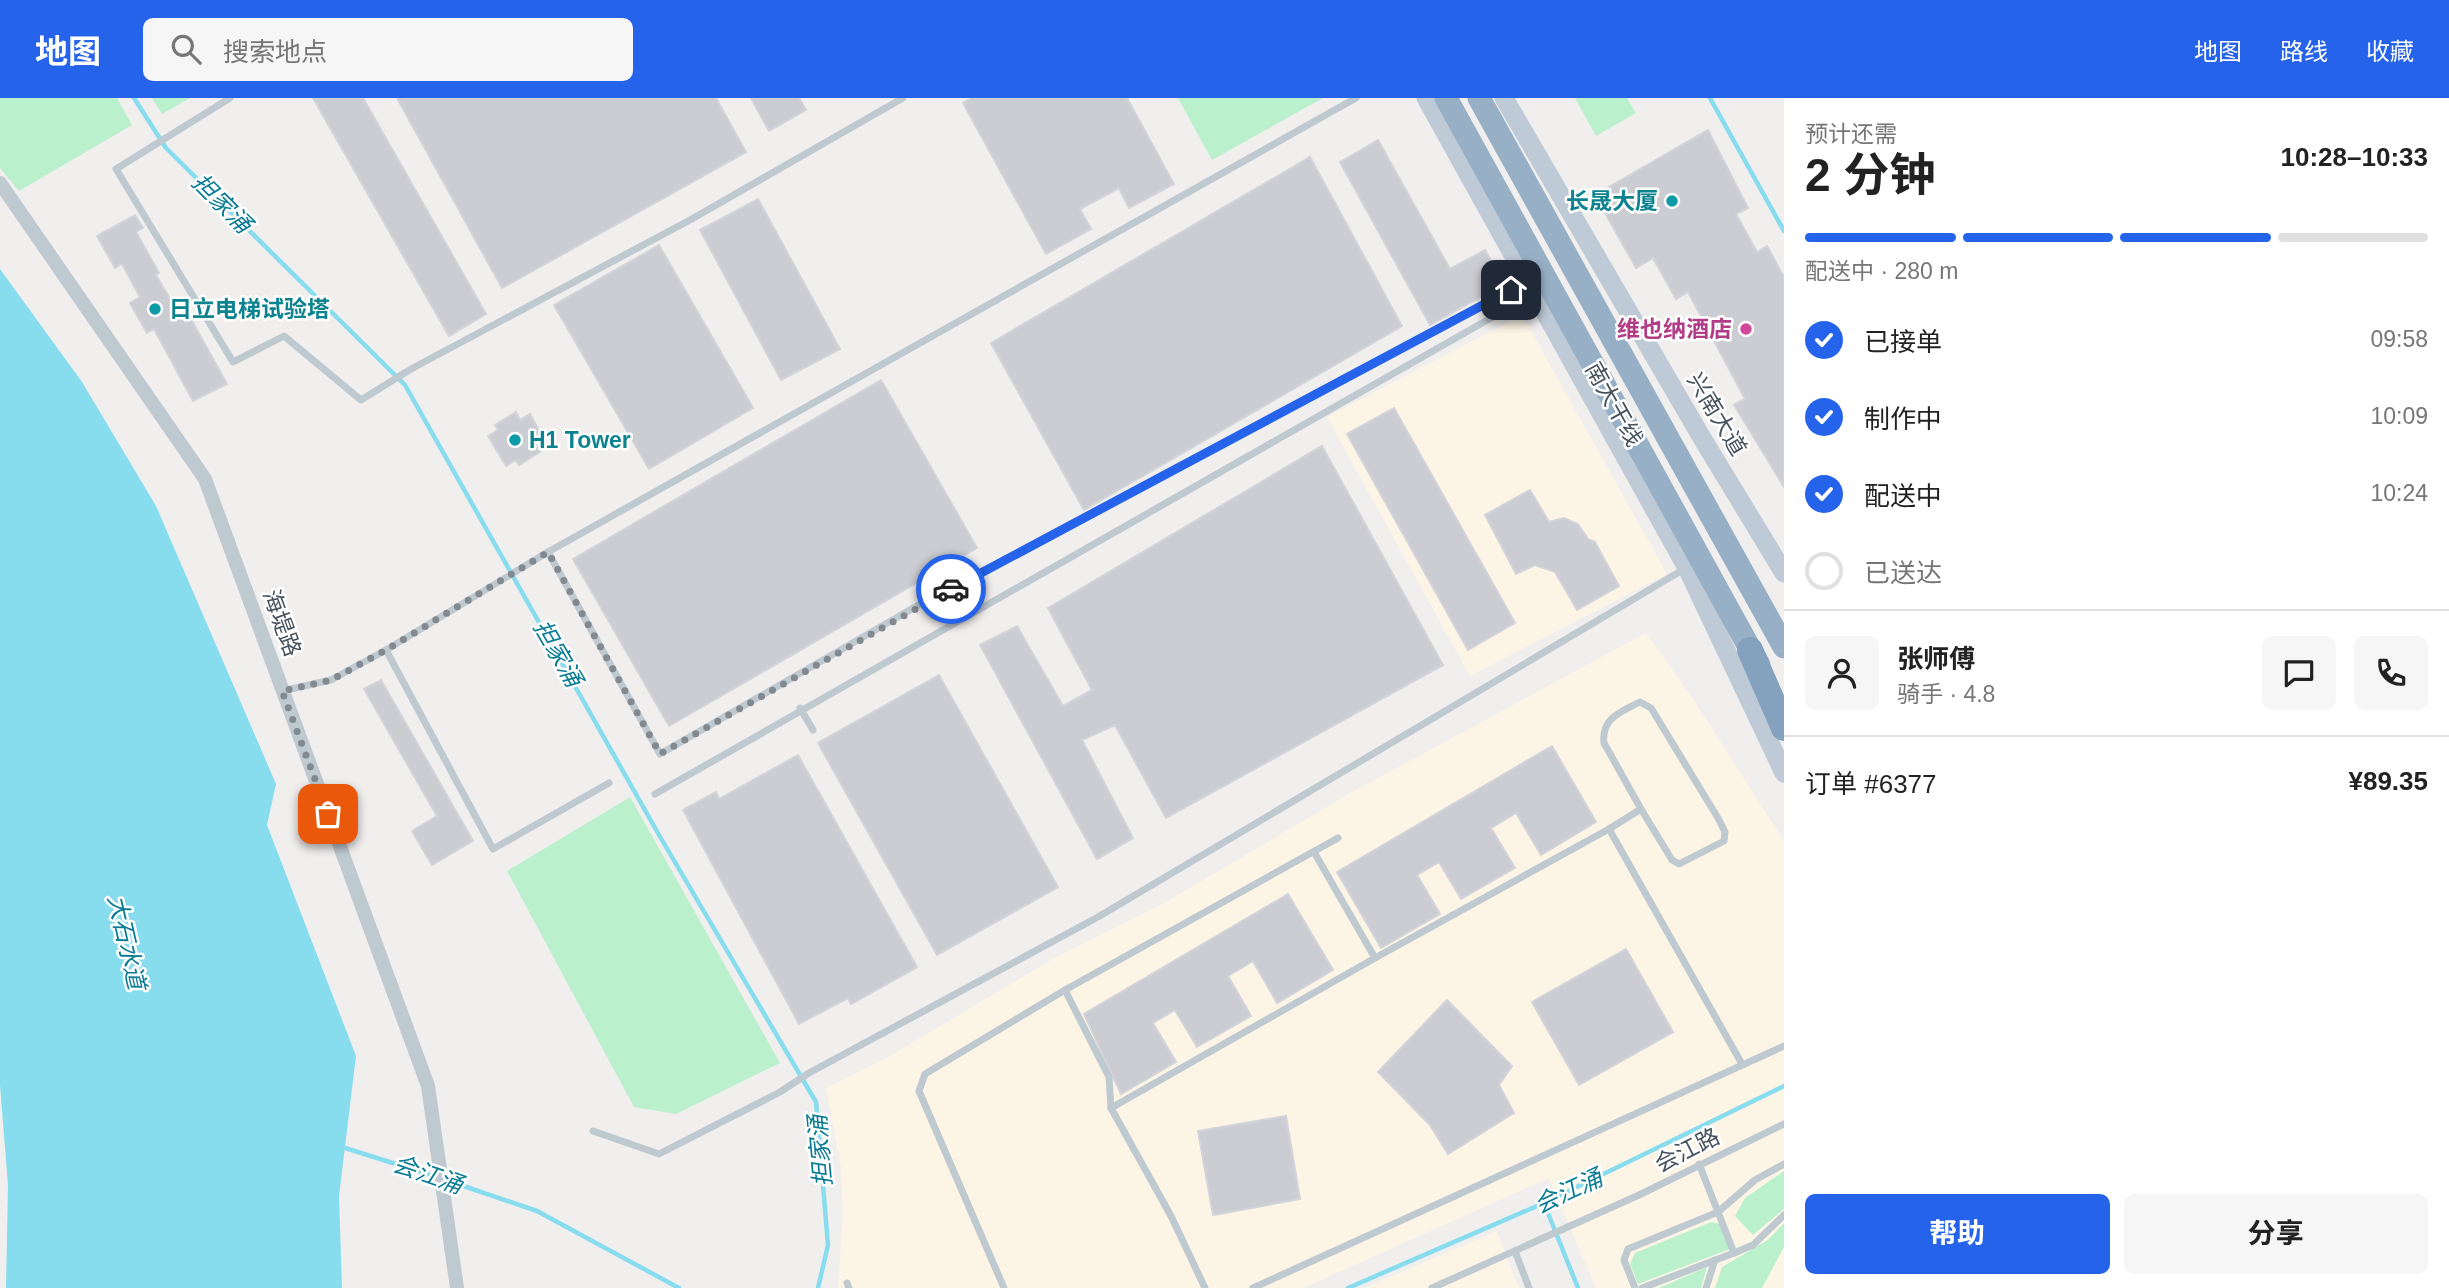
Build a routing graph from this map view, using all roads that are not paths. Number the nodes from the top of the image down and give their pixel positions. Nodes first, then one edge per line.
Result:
1 (230, 98) edge
2 (903, 98) edge
3 (1356, 98) edge
4 (1426, 98) edge
5 (1446, 98) edge
6 (1479, 98) edge
7 (1504, 98) edge
8 (0, 183) edge
9 (1511, 290) dead end
10 (1536, 292) junction
11 (548, 552) junction
12 (1687, 568) junction
13 (1784, 573) edge
14 (1784, 647) edge
15 (386, 650) junction
16 (1750, 650) junction
17 (282, 691) junction
18 (800, 708) junction
19 (1784, 710) edge
20 (1784, 725) edge
21 (813, 730) dead end
22 (1784, 772) edge
23 (609, 783) dead end
24 (655, 794) dead end
25 (1642, 809) junction
26 (1609, 829) junction
27 (1338, 838) dead end
28 (1314, 852) junction
29 (1375, 958) junction
30 (1065, 990) junction
31 (1784, 1046) edge
32 (1742, 1064) junction
33 (1111, 1108) junction
34 (1784, 1124) edge
35 (593, 1131) dead end
36 (1699, 1164) junction
37 (1784, 1164) edge
38 (1718, 1212) junction
39 (1784, 1215) edge
40 (1515, 1251) junction
41 (1734, 1252) junction
42 (1715, 1260) junction
43 (457, 1287) edge
44 (1003, 1288) edge
45 (1205, 1288) edge
46 (1252, 1288) edge
47 (1432, 1288) edge
48 (1529, 1288) edge
49 (1635, 1288) edge
50 (1642, 1288) edge
51 (1706, 1288) edge

1 - 2 lane
3 - 11 lane
4 - 10 main road
5 - 16 highway, 南大干线
6 - 14 highway, 南大干线
7 - 13 main road, 兴南大道
8 - 17 street, 海堤路
9 - 11 lane
10 - 12 main road
10 - 18 lane
11 - 15 lane
12 - 20 main road
12 - 22 main road
12 - 35 lane
15 - 17 lane
15 - 23 lane
16 - 19 highway, 南大干线
16 - 20 highway
17 - 43 street, 海堤路
18 - 21 lane
18 - 24 lane
25 - 25 lane
25 - 26 lane
26 - 29 lane
26 - 32 lane
27 - 28 lane
28 - 29 lane
28 - 30 lane
29 - 33 lane
30 - 33 lane
30 - 44 lane
31 - 32 lane
32 - 46 lane
33 - 45 lane
34 - 36 lane, 会江路
36 - 38 lane
36 - 40 lane, 会江路
37 - 38 lane
38 - 41 lane
38 - 49 lane
39 - 41 lane
40 - 47 lane, 会江路
40 - 48 lane
41 - 42 lane
42 - 50 lane
42 - 51 lane

